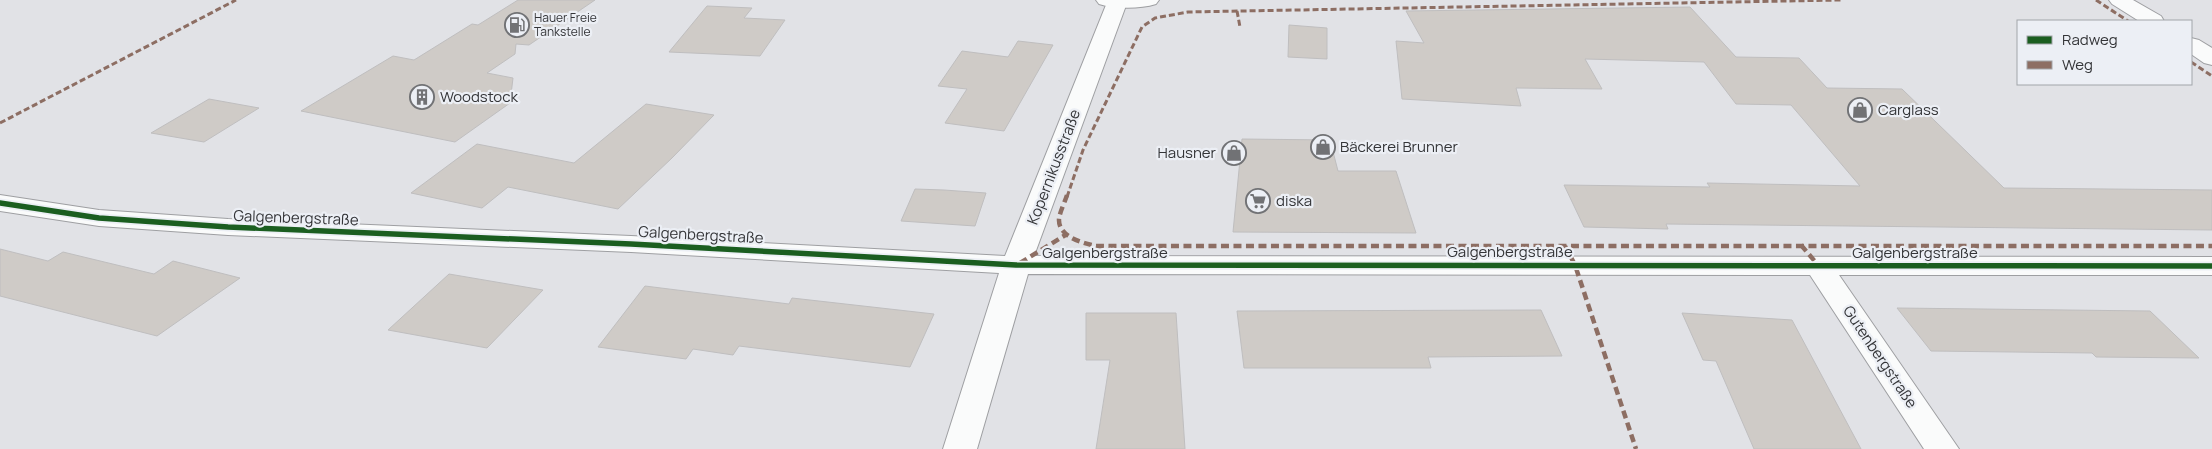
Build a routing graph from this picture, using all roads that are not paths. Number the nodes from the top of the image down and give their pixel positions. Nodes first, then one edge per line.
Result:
1 (1106, 0) edge
2 (1118, 0) edge
3 (1149, 0) edge
4 (2119, 0) edge
5 (2151, 20) edge
6 (2192, 46) edge
7 (2212, 58) edge
8 (0, 203) edge
9 (1016, 265) junction
10 (1818, 265) junction
11 (2212, 266) edge
12 (960, 449) edge
13 (1942, 449) edge

1 - 2 street
2 - 3 street
2 - 9 street, Kopernikusstraße
4 - 5 street
6 - 7 street
8 - 9 street, Galgenbergstraße
9 - 10 street, Galgenbergstraße
9 - 12 street, Kopernikusstraße
10 - 11 street, Galgenbergstraße
10 - 13 street, Gutenbergstraße

